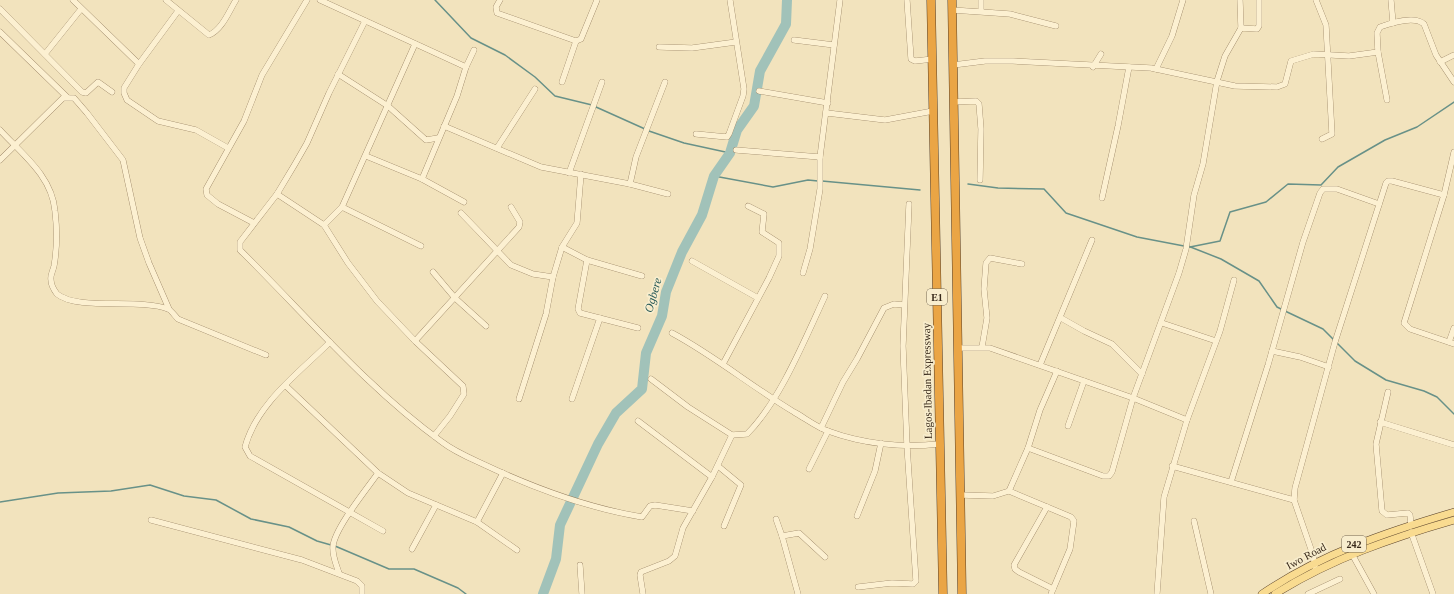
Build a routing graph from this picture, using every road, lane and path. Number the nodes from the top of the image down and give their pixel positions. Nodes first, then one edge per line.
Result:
1 (73, 0) edge
2 (166, 0) edge
3 (235, 0) edge
4 (307, 0) edge
5 (320, 0) edge
6 (500, 0) edge
7 (597, 0) edge
8 (730, 0) edge
9 (840, 0) edge
10 (907, 0) edge
11 (931, 0) edge
12 (952, 0) edge
13 (981, 0) edge
14 (1183, 0) edge
15 (1240, 0) edge
16 (1259, 0) edge
17 (1316, 0) edge
18 (1391, 0) edge
19 (0, 9) edge
20 (81, 9) junction
21 (952, 10) junction
22 (178, 11) junction
23 (981, 11) junction
24 (365, 20) junction
25 (1393, 23) junction
26 (1056, 26) dead end
27 (1241, 28) junction
28 (0, 32) edge
29 (794, 40) dead end
30 (576, 41) junction
31 (736, 42) junction
32 (415, 44) junction
33 (834, 45) junction
34 (659, 47) dead end
35 (474, 50) dead end
36 (1378, 52) junction
37 (45, 54) junction
38 (1102, 54) dead end
39 (1328, 54) junction
40 (1454, 55) edge
41 (932, 59) junction
42 (1440, 62) junction
43 (139, 64) junction
44 (953, 65) junction
45 (1093, 66) junction
46 (466, 67) junction
47 (1129, 67) junction
48 (1156, 69) junction
49 (338, 74) junction
50 (562, 82) dead end
51 (602, 82) dead end
52 (665, 82) dead end
53 (1217, 82) junction
54 (1454, 82) edge
55 (534, 89) dead end
56 (759, 91) dead end
57 (112, 92) dead end
58 (67, 97) junction
59 (1387, 100) dead end
60 (954, 102) junction
61 (828, 103) junction
62 (388, 106) junction
63 (933, 111) junction
64 (827, 114) junction
65 (444, 126) junction
66 (0, 130) edge
67 (696, 134) dead end
68 (438, 138) junction
69 (1322, 139) dead end
70 (15, 147) junction
71 (228, 148) junction
72 (497, 148) junction
73 (736, 150) dead end
74 (1454, 152) edge
75 (366, 156) junction
76 (820, 157) junction
77 (0, 160) edge
78 (1453, 163) edge
79 (569, 173) junction
80 (581, 174) junction
81 (422, 179) junction
82 (980, 180) dead end
83 (630, 184) junction
84 (277, 194) junction
85 (668, 194) dead end
86 (1444, 194) junction
87 (1102, 198) dead end
88 (464, 202) dead end
89 (909, 204) dead end
90 (1379, 204) junction
91 (748, 206) dead end
92 (342, 207) junction
93 (511, 207) dead end
94 (461, 213) dead end
95 (254, 223) junction
96 (324, 225) junction
97 (1092, 240) dead end
98 (421, 246) dead end
99 (562, 248) junction
100 (497, 250) junction
101 (587, 260) junction
102 (692, 261) dead end
103 (1022, 264) dead end
104 (433, 272) dead end
105 (803, 273) dead end
106 (553, 276) junction
107 (642, 276) dead end
108 (1234, 280) dead end
109 (825, 296) dead end
110 (455, 298) junction
111 (758, 298) junction
112 (904, 305) junction
113 (169, 309) junction
114 (600, 318) junction
115 (1061, 318) junction
116 (1162, 323) junction
117 (486, 326) dead end
118 (638, 328) dead end
119 (1454, 328) edge
120 (672, 333) dead end
121 (415, 341) junction
122 (1216, 341) junction
123 (330, 342) junction
124 (1452, 343) edge
125 (982, 347) junction
126 (958, 348) junction
127 (1272, 351) junction
128 (266, 355) dead end
129 (723, 364) junction
130 (1040, 365) junction
131 (1329, 367) junction
132 (1057, 371) junction
133 (1142, 374) junction
134 (651, 379) dead end
135 (1084, 381) junction
136 (286, 386) junction
137 (1388, 392) dead end
138 (1133, 398) junction
139 (519, 399) dead end
140 (572, 399) dead end
141 (773, 399) junction
142 (1186, 420) junction
143 (638, 421) dead end
144 (1380, 422) junction
145 (1068, 426) dead end
146 (821, 428) junction
147 (828, 431) junction
148 (732, 435) junction
149 (434, 436) junction
150 (882, 443) junction
151 (939, 444) junction
152 (1454, 445) edge
153 (907, 446) junction
154 (1028, 448) junction
155 (718, 466) junction
156 (1172, 466) junction
157 (809, 469) dead end
158 (378, 473) junction
159 (503, 473) junction
160 (712, 477) junction
161 (1231, 482) junction
162 (1009, 491) junction
163 (961, 495) junction
164 (1294, 500) junction
165 (436, 505) junction
166 (1046, 507) junction
167 (693, 511) junction
168 (1454, 512) edge
169 (350, 514) junction
170 (857, 516) dead end
171 (776, 519) dead end
172 (151, 520) dead end
173 (1454, 520) edge
174 (1194, 521) dead end
175 (477, 522) junction
176 (724, 526) dead end
177 (1411, 528) junction
178 (383, 532) dead end
179 (782, 536) junction
180 (412, 549) dead end
181 (517, 550) dead end
182 (1352, 554) junction
183 (826, 557) dead end
184 (1313, 564) junction
185 (580, 565) dead end
186 (1316, 571) junction
187 (339, 573) junction
188 (1340, 579) dead end
189 (858, 587) dead end
190 (1052, 592) edge
191 (362, 594) edge
192 (582, 594) edge
193 (642, 594) edge
194 (798, 594) edge
195 (943, 594) edge
196 (962, 594) edge
197 (1157, 594) edge
198 (1211, 594) edge
199 (1262, 594) edge
200 (1275, 594) edge
201 (1308, 594) edge
202 (1374, 594) edge
203 (1433, 594) edge

1 - 20 street
2 - 22 street
3 - 22 street
4 - 71 street
5 - 24 street
6 - 30 street
7 - 30 street
8 - 31 street
9 - 33 street
10 - 41 street
11 - 41 highway, Lagos-Ibadan Expressway / E1
12 - 21 highway, E1
13 - 23 street
14 - 48 street
15 - 27 street
16 - 27 street
17 - 39 street
18 - 25 street
19 - 37 street
20 - 37 street
20 - 43 street
21 - 23 street
21 - 44 highway, E1
22 - 43 street
23 - 26 street
24 - 32 street
24 - 49 street
25 - 36 street
25 - 42 street
27 - 53 street
28 - 58 street
29 - 33 street
30 - 50 street
31 - 34 street
31 - 67 street
32 - 46 street
32 - 62 street
33 - 61 street
35 - 46 street
36 - 39 street
36 - 59 street
37 - 57 street
38 - 45 street
39 - 53 street
39 - 69 street
40 - 42 street
41 - 63 highway, Lagos-Ibadan Expressway / E1
42 - 54 street
43 - 71 street
44 - 45 street
44 - 60 highway, E1
45 - 47 street
46 - 65 street
47 - 48 street
47 - 87 street
48 - 53 street
49 - 62 street
49 - 84 street
51 - 79 street
52 - 83 street
53 - 116 street
55 - 72 street
56 - 61 street
58 - 70 street
58 - 113 street
60 - 82 street
60 - 126 highway, E1
61 - 64 street
62 - 68 street
62 - 75 street
63 - 64 street
63 - 151 highway, Lagos-Ibadan Expressway / E1
64 - 76 street
65 - 68 street
65 - 72 street
66 - 70 street
68 - 81 street
70 - 77 street
70 - 113 street
71 - 95 street
72 - 79 street
73 - 76 street
74 - 78 street
75 - 81 street
75 - 92 street
76 - 105 street
78 - 86 street
79 - 80 street
80 - 83 street
80 - 99 street
81 - 88 street
83 - 85 street
84 - 95 street
84 - 96 street
86 - 90 street
86 - 124 street
89 - 112 street
90 - 127 street
90 - 131 street
91 - 111 street
92 - 96 street
92 - 98 street
93 - 100 street
94 - 100 street
95 - 123 street
96 - 121 street
97 - 115 street
99 - 101 street
99 - 106 street
100 - 106 street
100 - 110 street
101 - 107 street
101 - 114 street
102 - 111 street
103 - 125 street
104 - 110 street
106 - 139 street
108 - 122 street
109 - 141 street
110 - 117 street
110 - 121 street
111 - 129 street
112 - 146 street
112 - 153 street
113 - 128 street
114 - 118 street
114 - 140 street
115 - 130 street
115 - 133 street
116 - 122 street
116 - 133 street
119 - 124 street
120 - 129 street
121 - 149 street
122 - 142 street
123 - 136 street
123 - 149 street
125 - 126 street
125 - 130 street
126 - 163 highway, E1
127 - 131 street
127 - 161 street
129 - 141 street
130 - 132 street
131 - 164 street
132 - 135 street
132 - 154 street
133 - 138 street
134 - 148 street
135 - 138 street
135 - 145 street
136 - 158 street
136 - 169 street
137 - 144 street
138 - 142 street
138 - 154 street
141 - 146 street
141 - 148 street
142 - 156 street
143 - 160 street
144 - 152 street
144 - 177 street
146 - 147 street
147 - 150 street
147 - 157 street
148 - 155 street
149 - 159 street
150 - 153 street
150 - 170 street
151 - 153 street
151 - 195 highway, Lagos-Ibadan Expressway / E1
153 - 189 street
154 - 162 street
155 - 160 street
155 - 176 street
156 - 161 street
156 - 197 street
158 - 165 street
158 - 169 street
159 - 167 street
159 - 175 street
160 - 167 street
161 - 164 street
162 - 163 street
162 - 166 street
163 - 196 highway, E1
164 - 184 street
165 - 175 street
165 - 180 street
166 - 190 street
166 - 190 street
167 - 193 street
168 - 177 main road, Iwo Road / 242
169 - 178 street
169 - 187 street
171 - 179 street
172 - 187 street
173 - 177 main road, Iwo Road
174 - 198 street
175 - 181 street
177 - 182 main road, Iwo Road
177 - 184 main road, Iwo Road / 242
177 - 203 street
179 - 183 street
179 - 194 street
182 - 186 main road, Iwo Road
182 - 202 street
184 - 186 street
184 - 199 main road, Iwo Road / 242
185 - 192 street
186 - 200 main road, Iwo Road
187 - 191 street
188 - 201 street

